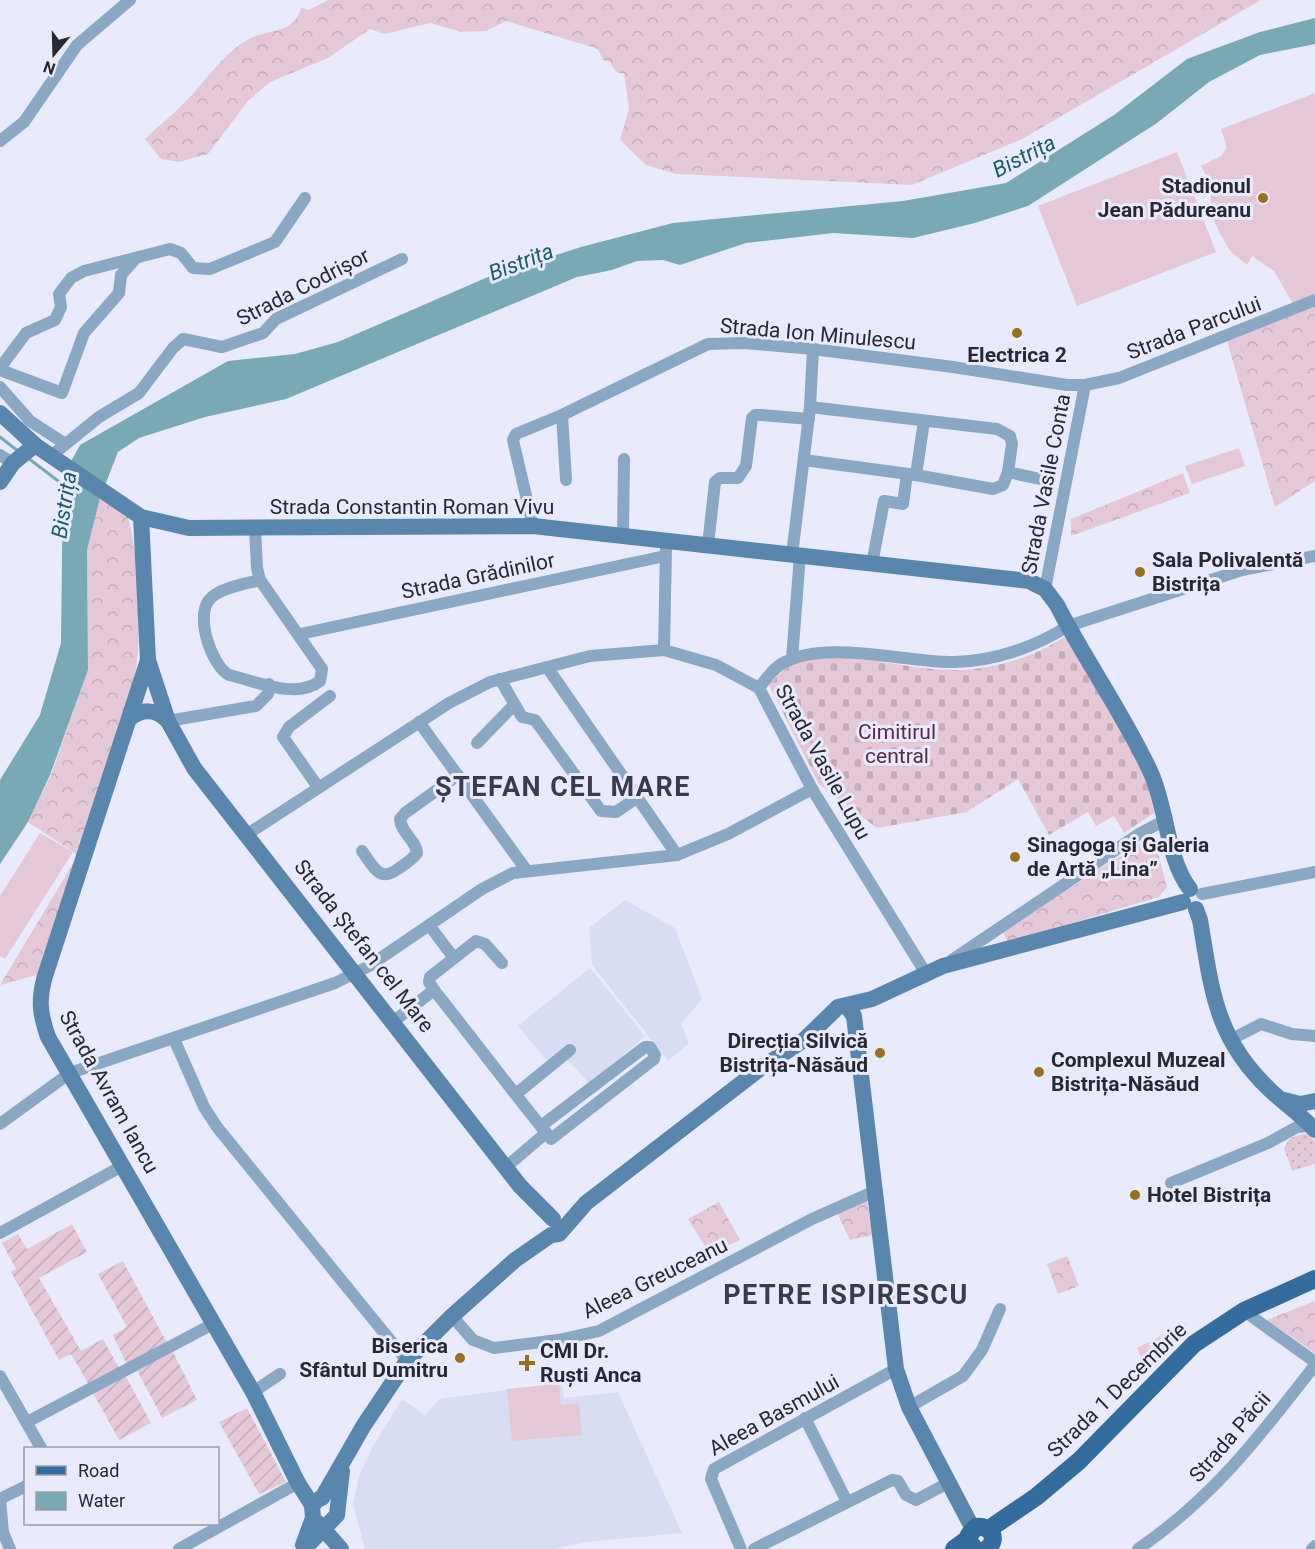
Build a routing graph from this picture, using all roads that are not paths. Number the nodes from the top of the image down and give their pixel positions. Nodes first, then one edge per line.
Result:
1 (129, 0) edge
2 (0, 141) edge
3 (305, 198) dead end
4 (135, 259) junction
5 (402, 259) dead end
6 (1315, 300) edge
7 (813, 349) junction
8 (0, 369) edge
9 (1086, 385) junction
10 (0, 387) edge
11 (0, 413) edge
12 (810, 413) junction
13 (562, 415) junction
14 (924, 421) junction
15 (64, 443) junction
16 (19, 454) edge
17 (624, 459) dead end
18 (804, 460) junction
19 (58, 461) junction
20 (1008, 472) junction
21 (911, 475) junction
22 (1040, 479) dead end
23 (566, 480) dead end
24 (0, 482) edge
25 (141, 517) junction
26 (533, 526) junction
27 (255, 529) junction
28 (623, 536) junction
29 (708, 545) junction
30 (666, 548) junction
31 (796, 555) junction
32 (1315, 556) edge
33 (872, 564) junction
34 (260, 580) junction
35 (1045, 589) junction
36 (1068, 626) junction
37 (300, 634) junction
38 (664, 650) junction
39 (792, 659) junction
40 (148, 660) junction
41 (547, 667) junction
42 (500, 678) junction
43 (269, 684) junction
44 (759, 687) junction
45 (330, 696) dead end
46 (514, 705) junction
47 (129, 719) junction
48 (168, 721) junction
49 (419, 722) junction
50 (477, 743) dead end
51 (458, 775) junction
52 (318, 787) junction
53 (812, 789) junction
54 (635, 799) junction
55 (1167, 819) junction
56 (246, 835) junction
57 (362, 851) dead end
58 (677, 855) junction
59 (527, 871) junction
60 (1315, 872) edge
61 (1192, 899) junction
62 (429, 925) junction
63 (454, 958) junction
64 (502, 963) dead end
65 (943, 966) junction
66 (925, 972) junction
67 (355, 974) junction
68 (434, 990) junction
69 (844, 1018) junction
70 (394, 1021) junction
71 (1315, 1036) edge
72 (174, 1039) junction
73 (1230, 1040) junction
74 (570, 1050) dead end
75 (70, 1073) junction
76 (516, 1094) junction
77 (1281, 1099) junction
78 (1315, 1101) edge
79 (0, 1124) edge
80 (544, 1130) junction
81 (1315, 1130) edge
82 (124, 1164) junction
83 (506, 1167) junction
84 (1171, 1183) dead end
85 (873, 1192) junction
86 (552, 1226) junction
87 (0, 1233) edge
88 (1315, 1279) edge
89 (1315, 1287) edge
90 (1000, 1309) dead end
91 (452, 1316) junction
92 (1251, 1316) junction
93 (213, 1324) junction
94 (407, 1361) junction
95 (1315, 1364) edge
96 (896, 1369) junction
97 (280, 1374) dead end
98 (0, 1377) edge
99 (253, 1392) junction
100 (909, 1407) junction
101 (805, 1418) junction
102 (27, 1422) junction
103 (40, 1447) edge
104 (341, 1465) junction
105 (948, 1483) junction
106 (299, 1484) junction
107 (24, 1487) edge
108 (0, 1499) edge
109 (847, 1502) junction
110 (323, 1513) junction
111 (1, 1532) edge
112 (979, 1543) edge
113 (1315, 1546) edge
114 (10, 1549) edge
115 (178, 1549) edge
116 (304, 1549) edge
117 (321, 1549) edge
118 (342, 1549) edge
119 (741, 1549) edge
120 (754, 1549) edge
121 (1138, 1549) edge
122 (1312, 1549) edge

1 - 2 street
3 - 4 street
4 - 8 street
4 - 8 street
5 - 15 street, Strada Codrișor
6 - 9 street, Strada Parcului
7 - 9 street, Strada Ion Minulescu
7 - 12 street
7 - 13 street, Strada Ion Minulescu
9 - 35 street, Strada Vasile Conta
10 - 15 street
11 - 16 street, Strada Constantin Roman Vivu
12 - 14 street
12 - 18 street
12 - 29 street
13 - 23 street
13 - 26 street, Strada Ion Minulescu
14 - 20 street
14 - 21 street
15 - 19 street, Strada Codrișor
16 - 19 street, Strada Constantin Roman Vivu
16 - 24 street
17 - 28 street
18 - 21 street
18 - 31 street
19 - 25 street, Strada Constantin Roman Vivu
20 - 21 street
20 - 22 street
21 - 33 street
25 - 27 street, Strada Constantin Roman Vivu
25 - 40 street, Strada Ștefan cel Mare
26 - 27 street, Strada Constantin Roman Vivu
26 - 28 street, Strada Constantin Roman Vivu
27 - 34 street
28 - 30 street, Strada Constantin Roman Vivu
29 - 30 street, Strada Constantin Roman Vivu
29 - 31 street, Strada Constantin Roman Vivu
30 - 37 street, Strada Grădinilor
30 - 38 street
31 - 33 street, Strada Constantin Roman Vivu
31 - 39 street
32 - 36 street
33 - 35 street, Strada Constantin Roman Vivu
34 - 37 street
34 - 43 street
35 - 36 street
36 - 39 street
36 - 55 street
37 - 43 street
38 - 41 street, Strada Vasile Lupu
38 - 44 street, Strada Vasile Lupu
39 - 44 street
40 - 47 street, Strada Avram Iancu
40 - 48 street, Strada Ștefan cel Mare
41 - 42 street, Strada Vasile Lupu
41 - 54 street
42 - 46 street
42 - 49 street, Strada Vasile Lupu
43 - 48 street
44 - 53 street, Strada Vasile Lupu
45 - 52 street
46 - 50 street
46 - 54 street
47 - 48 street
47 - 75 street, Strada Avram Iancu
48 - 56 street, Strada Ștefan cel Mare
49 - 51 street
49 - 52 street, Strada Vasile Lupu
51 - 57 street
51 - 59 street
52 - 56 street, Strada Vasile Lupu
53 - 58 street
53 - 66 street, Strada Vasile Lupu
54 - 58 street
55 - 61 street
55 - 65 street
56 - 67 street, Strada Ștefan cel Mare
58 - 59 street
59 - 62 street
60 - 61 street
61 - 65 street
61 - 73 street
62 - 63 street
62 - 67 street
63 - 64 street
63 - 68 street
65 - 66 street
66 - 69 street
67 - 70 street, Strada Ștefan cel Mare
67 - 72 street
68 - 70 street
68 - 76 street
69 - 85 street
69 - 86 street
70 - 83 street, Strada Ștefan cel Mare
71 - 73 street
72 - 75 street
72 - 94 street
73 - 77 street
74 - 76 street
75 - 79 street
75 - 82 street, Strada Avram Iancu
76 - 80 street
77 - 78 street
77 - 81 street
80 - 80 street
80 - 83 street
81 - 84 street
82 - 87 street
82 - 93 street, Strada Avram Iancu
83 - 86 street, Strada Ștefan cel Mare
85 - 91 street, Aleea Greuceanu
85 - 96 street
86 - 91 street
88 - 112 main road, Strada 1 Decembrie
89 - 92 main road, Strada 1 Decembrie
90 - 100 street
91 - 94 street
92 - 95 street
92 - 112 main road, Strada 1 Decembrie
93 - 99 street, Strada Avram Iancu
93 - 102 street
94 - 104 street
95 - 121 street, Strada Păcii
96 - 100 street
96 - 101 street, Aleea Basmului
97 - 99 street
98 - 102 street
99 - 106 street, Strada Avram Iancu
100 - 105 street
101 - 109 street
101 - 119 street, Aleea Basmului
102 - 103 street
104 - 106 street
104 - 110 street
105 - 109 street
105 - 112 street
106 - 110 street, Strada Avram Iancu
106 - 115 street
107 - 108 street
108 - 111 street
109 - 120 street
110 - 116 street
110 - 118 street, Strada Avram Iancu
111 - 114 street
113 - 122 street
117 - 118 street

